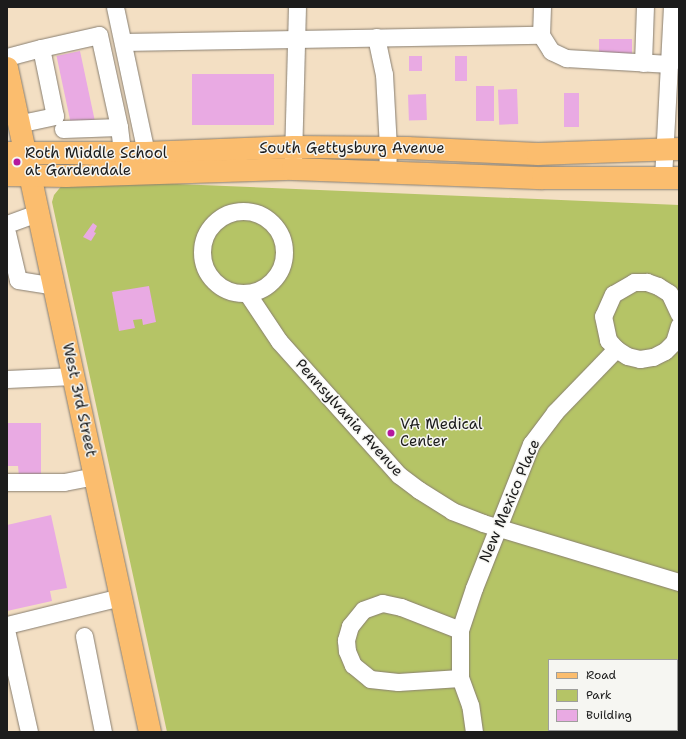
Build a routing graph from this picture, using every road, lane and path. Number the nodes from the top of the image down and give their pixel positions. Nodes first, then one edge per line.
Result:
1 (115, 7) edge
2 (297, 7) edge
3 (542, 7) edge
4 (645, 7) edge
5 (672, 7) edge
6 (541, 35) junction
7 (296, 38) junction
8 (376, 38) junction
9 (122, 42) junction
10 (41, 48) junction
11 (7, 56) edge
12 (643, 63) junction
13 (670, 64) junction
14 (7, 68) edge
15 (59, 123) junction
16 (18, 124) junction
17 (119, 127) junction
18 (294, 147) junction
19 (388, 148) junction
20 (672, 149) edge
21 (63, 152) junction
22 (122, 152) junction
23 (146, 152) junction
24 (16, 153) edge
25 (293, 169) junction
26 (387, 171) junction
27 (28, 174) junction
28 (7, 175) edge
29 (671, 178) edge
30 (38, 213) junction
31 (7, 224) edge
32 (7, 234) edge
33 (13, 281) edge
34 (54, 286) junction
35 (247, 293) junction
36 (679, 314) edge
37 (679, 326) edge
38 (616, 349) junction
39 (74, 376) junction
40 (7, 379) edge
41 (95, 476) junction
42 (7, 482) edge
43 (498, 528) junction
44 (679, 582) edge
45 (121, 596) junction
46 (7, 625) edge
47 (460, 630) junction
48 (7, 634) edge
49 (84, 636) dead end
50 (460, 678) junction
51 (29, 732) edge
52 (103, 732) edge
53 (150, 732) edge
54 (474, 732) edge

1 - 9 street
2 - 7 street
3 - 6 street
4 - 12 street
5 - 13 street
6 - 8 street
6 - 12 street
7 - 8 street
7 - 9 street
7 - 18 street
8 - 19 street
9 - 23 street
10 - 11 street
10 - 15 street
10 - 17 street
12 - 13 street
13 - 20 street
14 - 16 main road, West 3rd Street
15 - 16 street
15 - 17 street
15 - 21 street
16 - 24 main road, West 3rd Street
17 - 22 street
18 - 19 main road, South Gettysburg Avenue
18 - 23 main road, South Gettysburg Avenue
18 - 25 street
19 - 20 main road, South Gettysburg Avenue
19 - 26 street
20 - 29 street
21 - 22 main road, South Gettysburg Avenue
21 - 24 main road, South Gettysburg Avenue
22 - 23 main road, South Gettysburg Avenue
24 - 27 main road, West 3rd Street
25 - 26 main road, South Gettysburg Avenue
25 - 27 main road, South Gettysburg Avenue
26 - 29 main road, South Gettysburg Avenue
27 - 28 main road, South Gettysburg Avenue
27 - 30 main road, West 3rd Street
30 - 31 street
30 - 34 main road, West 3rd Street
32 - 33 street
33 - 34 street
34 - 39 main road, West 3rd Street
35 - 35 street
35 - 43 street, Pennsylvania Avenue
36 - 38 street
37 - 38 street
38 - 43 street, New Mexico Place
39 - 40 street
39 - 41 main road, West 3rd Street
41 - 42 street
41 - 45 main road, West 3rd Street
43 - 44 street, Pennsylvania Avenue
43 - 47 street, New Mexico Place
45 - 46 street
45 - 53 main road, West 3rd Street
47 - 50 street, New Mexico Place
47 - 50 street
48 - 51 street
49 - 52 street
50 - 54 street, New Mexico Place

